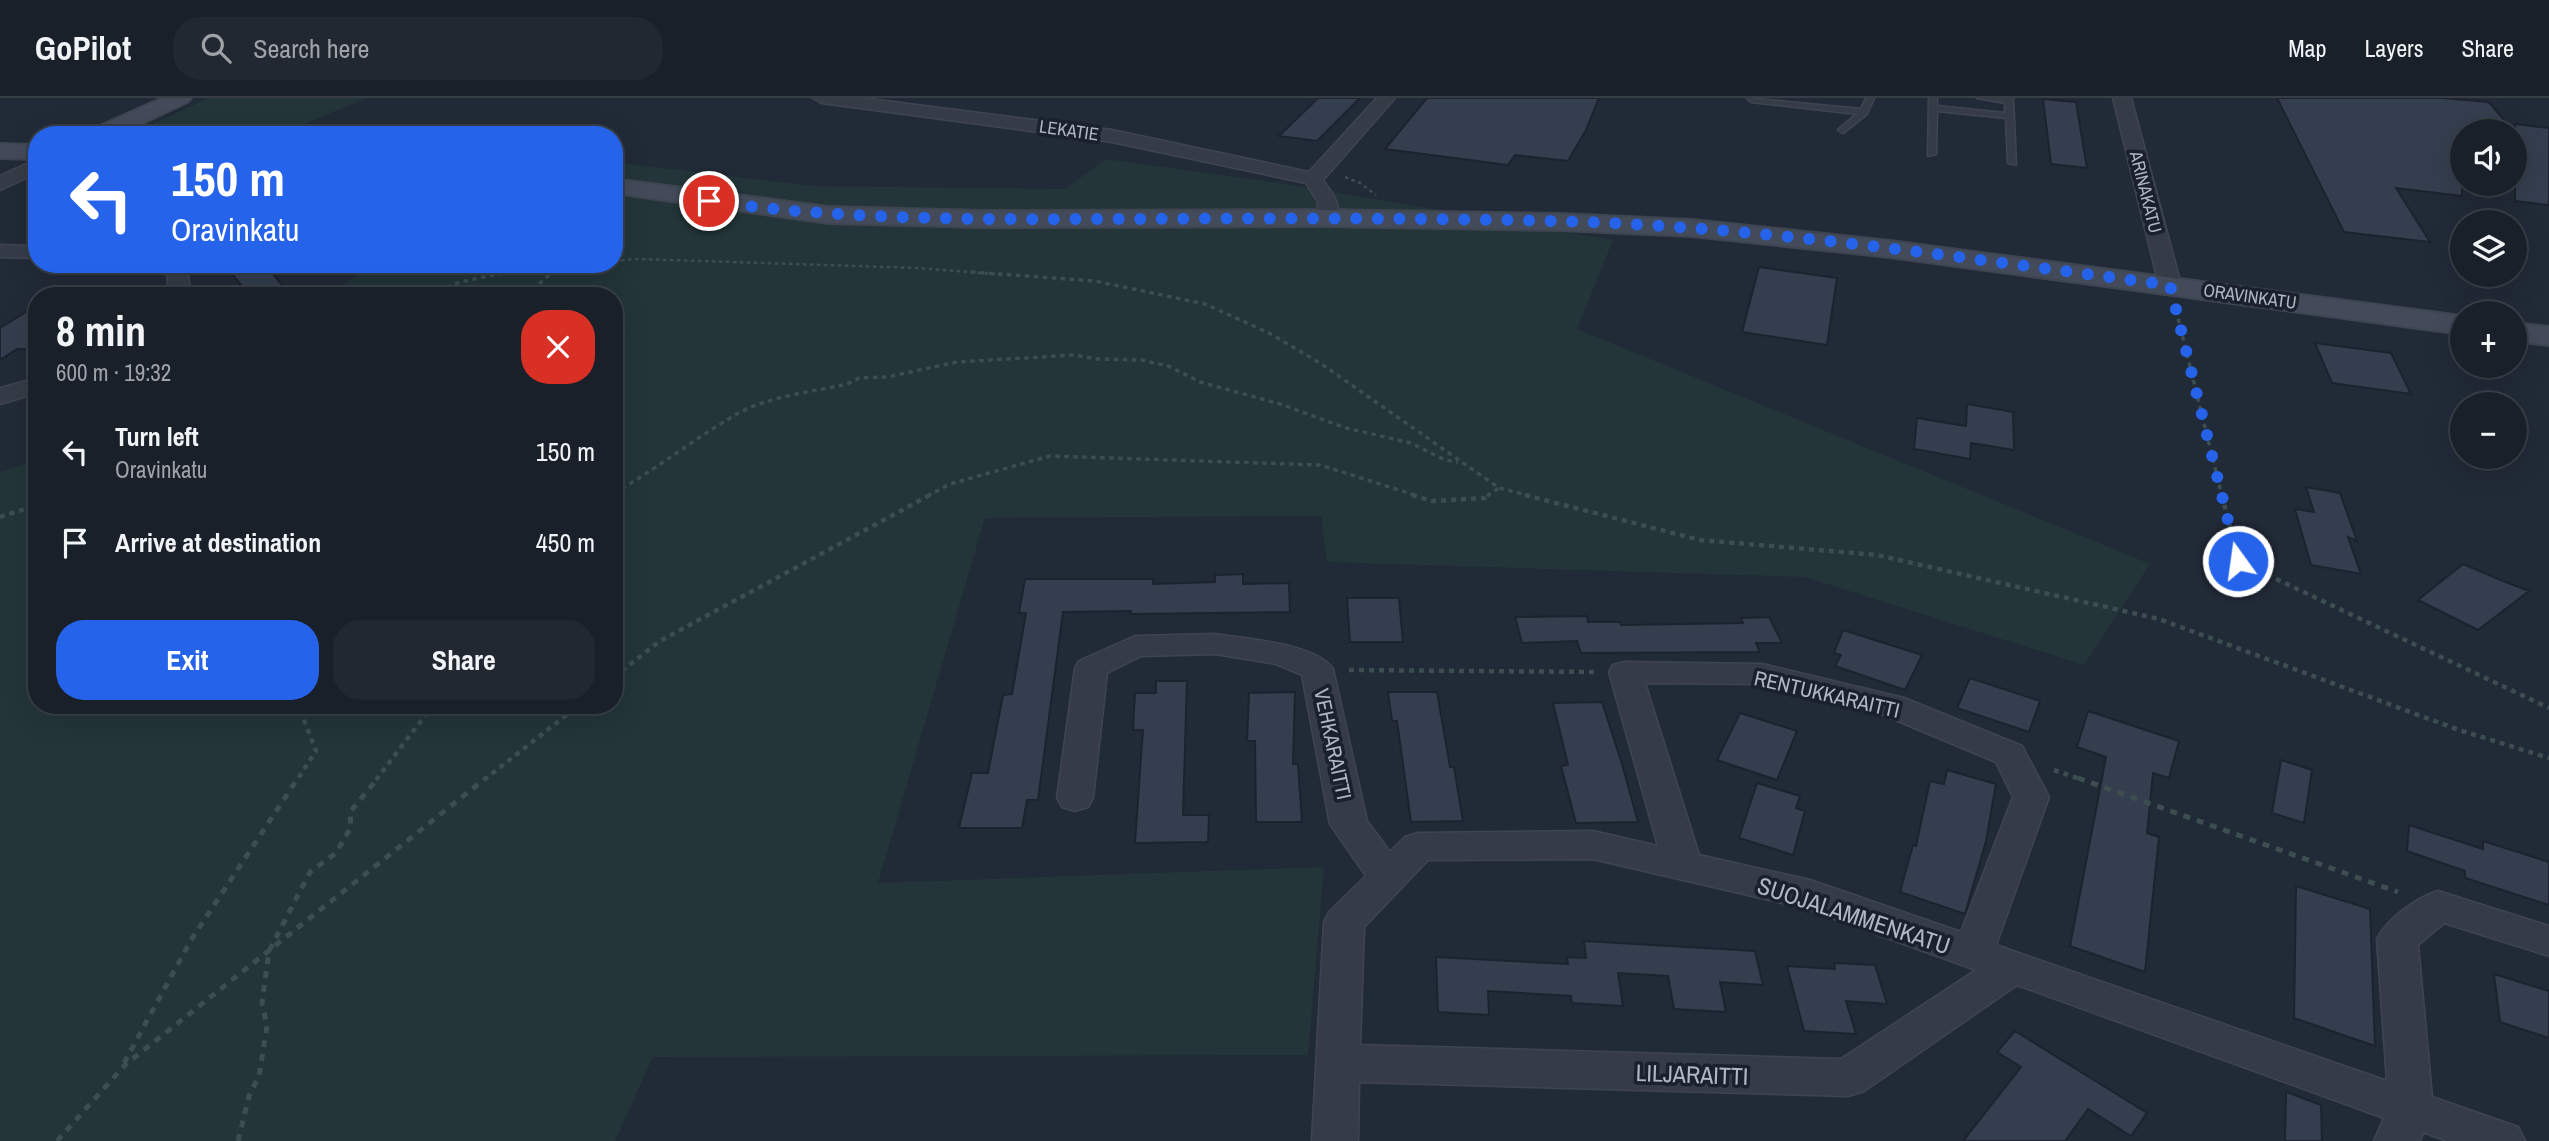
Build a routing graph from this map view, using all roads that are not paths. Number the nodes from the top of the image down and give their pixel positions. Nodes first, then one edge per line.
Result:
1 (180, 98) edge
2 (822, 98) edge
3 (965, 98) edge
4 (1386, 98) edge
5 (1870, 98) edge
6 (1981, 98) edge
7 (2122, 98) edge
8 (1751, 99) edge
9 (2009, 100) edge
10 (1933, 103) edge
11 (1864, 112) junction
12 (942, 113) junction
13 (2010, 116) junction
14 (119, 126) edge
15 (1843, 130) dead end
16 (0, 151) edge
17 (28, 152) edge
18 (1931, 154) dead end
19 (2012, 163) dead end
20 (28, 170) edge
21 (1313, 178) junction
22 (0, 184) edge
23 (623, 188) edge
24 (1327, 218) junction
25 (0, 251) edge
26 (28, 252) edge
27 (2170, 285) junction
28 (2450, 323) edge
29 (2527, 333) edge
30 (2549, 336) edge
31 (28, 388) edge
32 (0, 396) edge
33 (1075, 798) dead end
34 (1684, 866) junction
35 (1388, 878) junction
36 (2549, 941) edge
37 (1992, 960) junction
38 (1339, 1063) junction
39 (2404, 1125) edge
40 (1335, 1141) edge
41 (2502, 1141) edge

1 - 14 street
2 - 12 street, LEKATIE
3 - 12 street
4 - 21 street
5 - 11 lane
6 - 9 lane
7 - 27 street, ARINAKATU
8 - 11 lane
9 - 13 lane
10 - 13 lane
10 - 18 lane
11 - 15 lane
12 - 21 street, LEKATIE
13 - 19 lane
16 - 17 street
20 - 22 street
21 - 24 street
23 - 24 street, ORAVINKATU
24 - 27 street, ORAVINKATU
25 - 26 street
27 - 28 street, ORAVINKATU
29 - 30 street
31 - 32 street
33 - 35 street, VEHKARAITTI
34 - 35 street, SUOJALAMMENKATU
34 - 37 street, SUOJALAMMENKATU
34 - 37 street, RENTUKKARAITTI
35 - 38 street, SUOJALAMMENKATU
36 - 39 street
37 - 38 street, LILJARAITTI
37 - 39 street, SUOJALAMMENKATU
38 - 40 street, SUOJALAMMENKATU
39 - 41 street, SUOJALAMMENKATU

